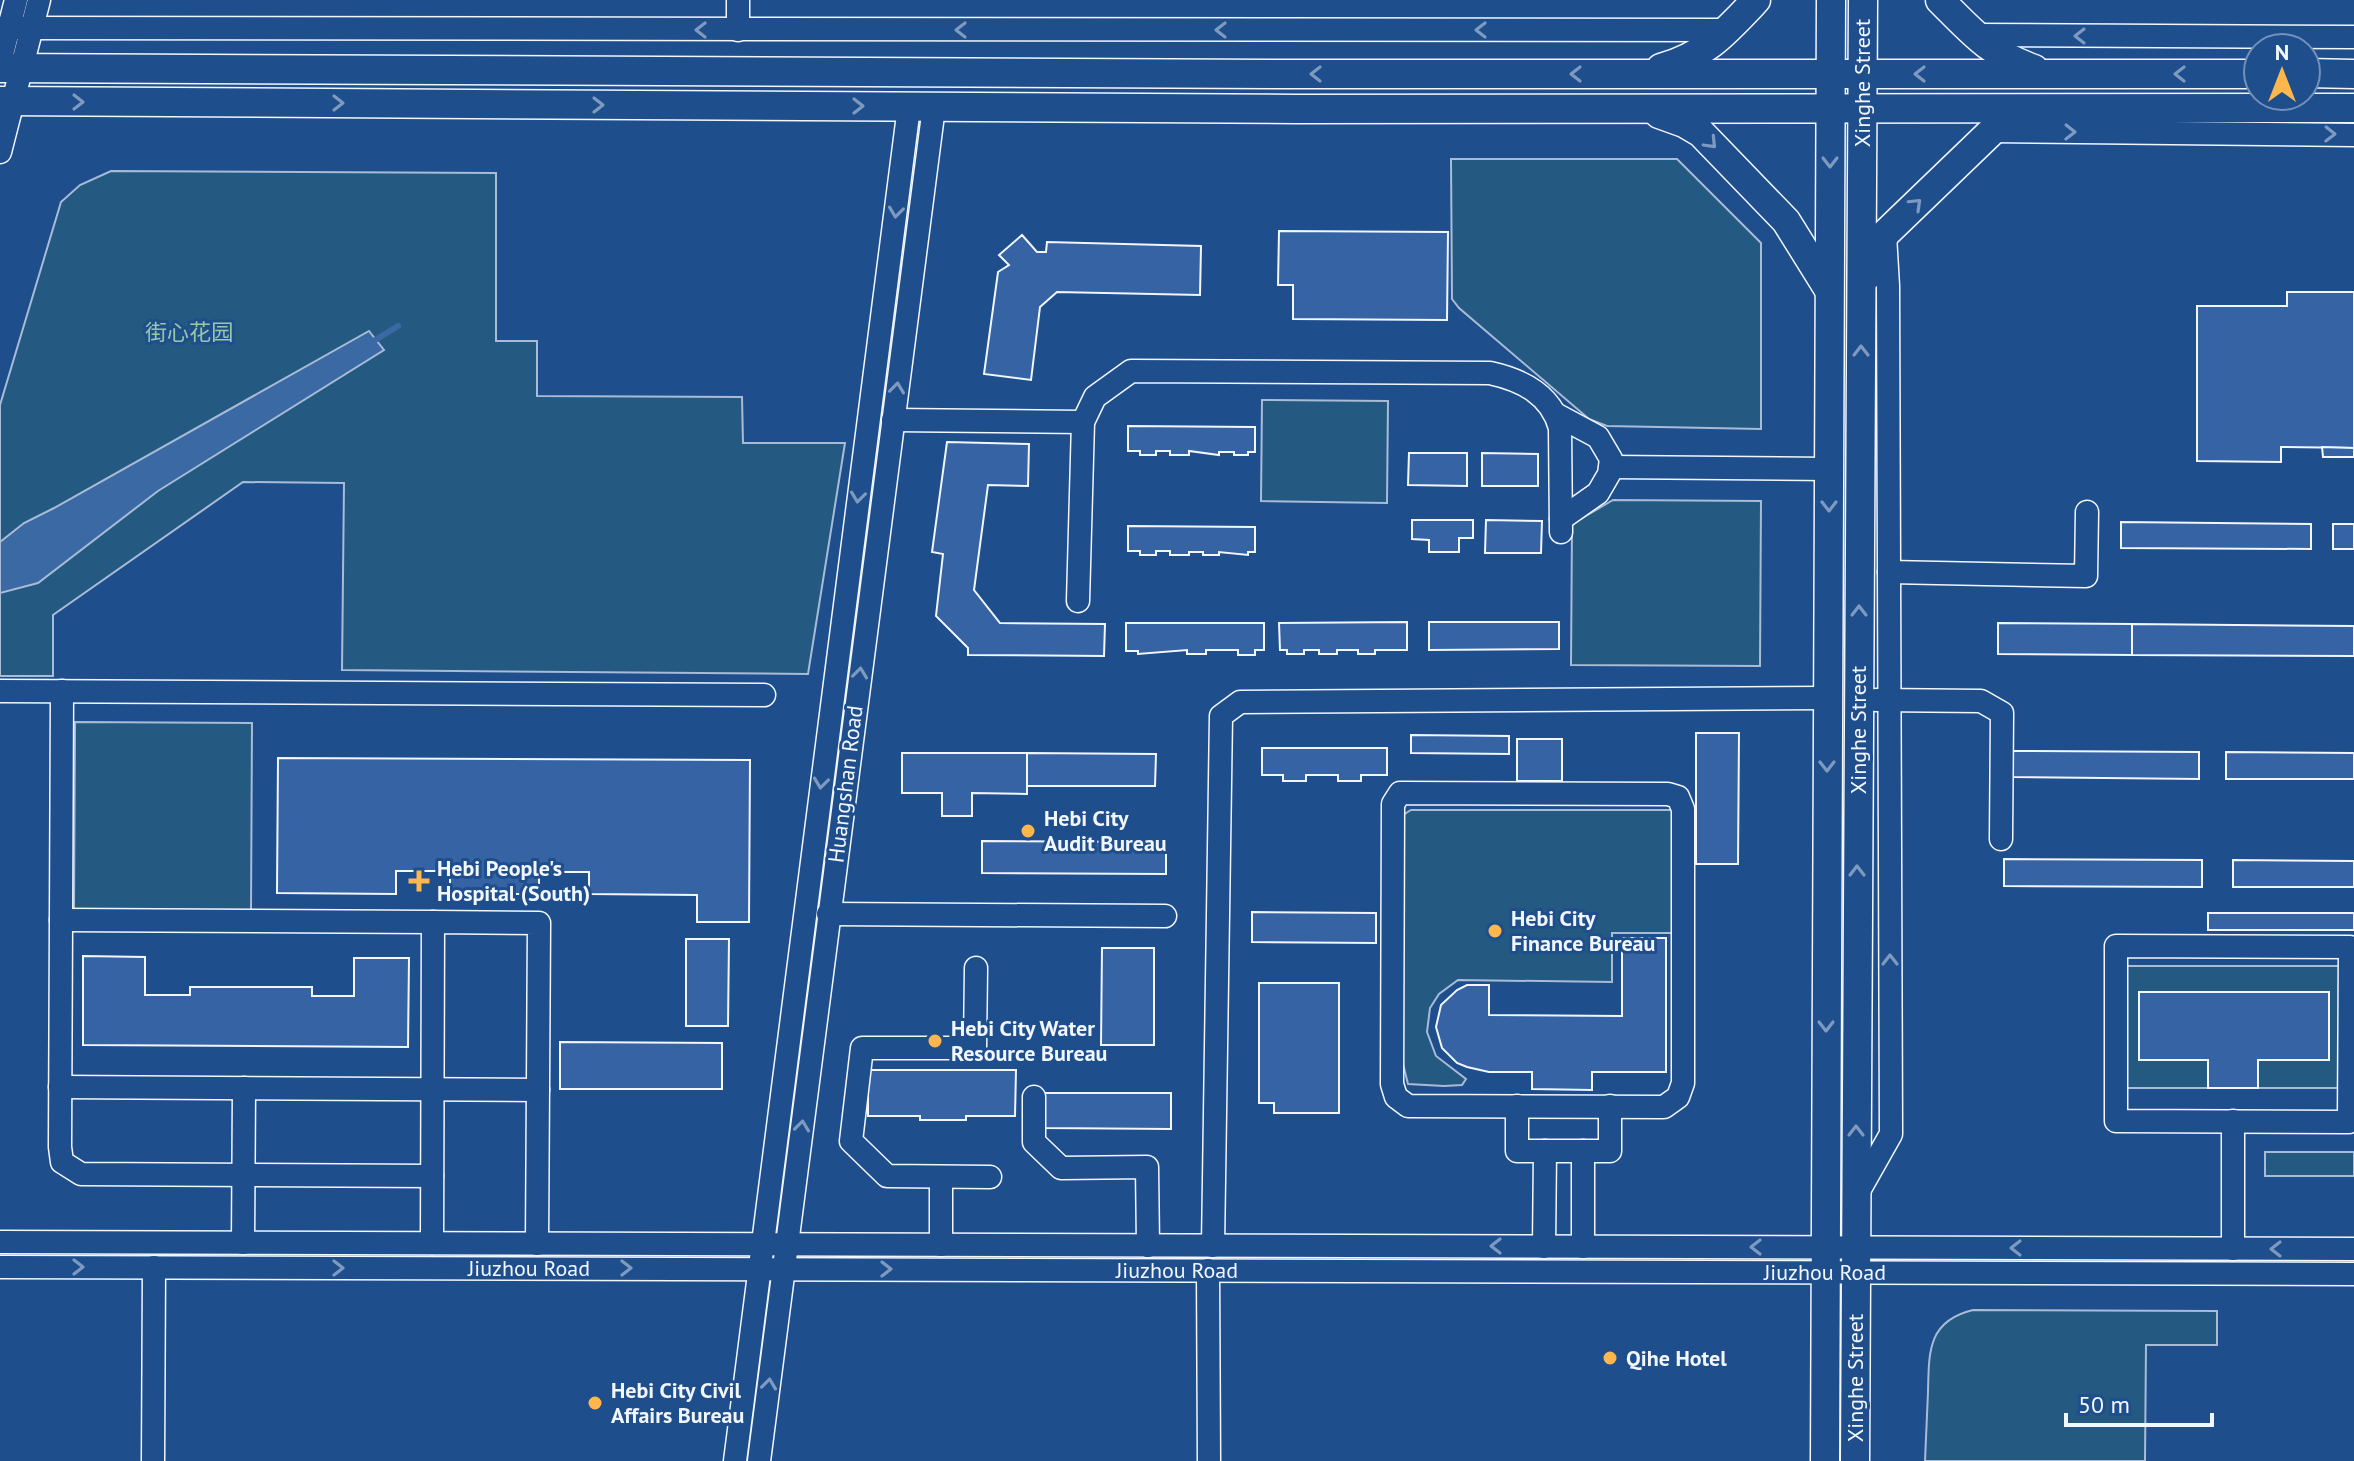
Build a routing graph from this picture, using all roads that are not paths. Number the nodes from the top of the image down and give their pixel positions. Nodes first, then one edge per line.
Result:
1 (16, 0) edge
2 (39, 0) edge
3 (738, 0) edge
4 (1756, 0) edge
5 (1831, 0) edge
6 (1863, 0) edge
7 (1940, 0) edge
8 (4, 28) edge
9 (32, 28) junction
10 (738, 30) junction
11 (1727, 30) junction
12 (1975, 35) junction
13 (2354, 37) edge
14 (7, 66) edge
15 (2322, 73) edge
16 (1638, 74) junction
17 (1831, 74) junction
18 (1863, 74) junction
19 (2046, 74) junction
20 (2242, 74) edge
21 (2354, 74) edge
22 (6, 101) edge
23 (922, 107) junction
24 (1643, 108) junction
25 (1831, 108) junction
26 (1862, 108) junction
27 (2036, 108) junction
28 (2354, 108) edge
29 (1992, 131) junction
30 (2354, 135) edge
31 (0, 152) edge
32 (1885, 234) junction
33 (1830, 291) junction
34 (1861, 292) junction
35 (1557, 415) junction
36 (893, 420) junction
37 (1083, 422) junction
38 (1611, 467) junction
39 (1829, 469) junction
40 (2087, 512) dead end
41 (1889, 572) junction
42 (1078, 601) dead end
43 (0, 691) edge
44 (62, 691) junction
45 (764, 695) dead end
46 (1828, 698) junction
47 (1859, 700) junction
48 (1889, 701) junction
49 (2001, 839) dead end
50 (828, 914) junction
51 (1165, 916) dead end
52 (61, 920) junction
53 (433, 922) junction
54 (2352, 957) edge
55 (976, 968) dead end
56 (2352, 1048) edge
57 (60, 1087) junction
58 (244, 1088) junction
59 (433, 1089) junction
60 (538, 1090) junction
61 (1034, 1097) dead end
62 (1517, 1106) junction
63 (1610, 1106) junction
64 (2233, 1121) junction
65 (1545, 1151) junction
66 (1583, 1151) junction
67 (244, 1175) junction
68 (432, 1176) junction
69 (941, 1177) junction
70 (990, 1177) dead end
71 (1855, 1197) junction
72 (0, 1242) edge
73 (243, 1243) junction
74 (432, 1243) junction
75 (537, 1244) junction
76 (762, 1244) junction
77 (787, 1244) junction
78 (941, 1245) junction
79 (1148, 1246) junction
80 (1213, 1246) junction
81 (1544, 1247) junction
82 (1583, 1247) junction
83 (2233, 1249) junction
84 (2354, 1249) edge
85 (1825, 1260) junction
86 (1855, 1260) junction
87 (0, 1267) edge
88 (154, 1267) junction
89 (759, 1269) junction
90 (783, 1269) junction
91 (1208, 1270) junction
92 (2354, 1274) edge
93 (153, 1461) edge
94 (735, 1461) edge
95 (759, 1461) edge
96 (1209, 1461) edge
97 (1825, 1461) edge
98 (1855, 1461) edge

1 - 8 street
2 - 9 street
3 - 10 street
4 - 11 main road
5 - 17 main road, Xinghe Street
6 - 18 main road, Xinghe Street
7 - 12 main road
8 - 9 street
8 - 14 street
10 -> 9 street
9 - 14 street
11 -> 10 street
11 - 16 main road
13 -> 12 street
12 - 19 main road
16 -> 14 main road
14 - 22 street
15 - 21 main road
16 - 17 main road
17 - 18 main road
17 - 25 main road, Xinghe Street
19 -> 18 main road
18 - 26 main road, Xinghe Street
20 -> 19 main road
22 -> 23 main road
22 - 31 street
23 - 24 main road
36 -> 23 street, Huangshan Road
23 -> 76 street, Huangshan Road
24 - 25 main road
24 -> 33 main road
25 - 26 main road
25 -> 33 main road, Xinghe Street
26 - 27 main road
26 - 34 main road, Xinghe Street
27 - 28 main road
27 - 29 main road
29 -> 30 street
32 -> 29 main road
32 - 34 main road
32 - 41 street
33 - 39 main road, Xinghe Street
47 -> 34 main road, Xinghe Street
35 - 37 street
35 - 38 street
35 - 38 street
36 - 37 street
50 -> 36 street, Huangshan Road
37 - 42 street
38 - 39 street
39 -> 46 main road, Xinghe Street
40 - 41 street
41 - 48 street
43 - 44 street
44 - 45 street
44 - 52 street
46 - 80 street
46 -> 85 main road, Xinghe Street
47 - 48 street
71 -> 47 main road, Xinghe Street
48 - 49 street
71 -> 48 street
50 - 51 street
77 -> 50 street, Huangshan Road
52 - 53 street
52 - 57 street
53 - 59 street
53 - 60 street
54 - 56 street
54 - 64 street
55 - 69 street
56 - 64 street
57 - 58 street
57 - 67 street
58 - 59 street
58 - 67 street
59 - 60 street
59 - 68 street
60 - 75 street
61 - 79 street
62 - 63 street
62 - 63 street
62 - 65 street
63 - 66 street
64 - 83 street
65 - 66 street
65 - 81 street
66 - 82 street
67 - 68 street
67 - 73 street
68 - 74 street
69 - 70 street
69 - 78 street
71 - 86 main road, Xinghe Street
72 - 73 street, Jiuzhou Road
73 - 74 street, Jiuzhou Road
74 - 75 street, Jiuzhou Road
75 - 76 street, Jiuzhou Road
76 - 77 street, Jiuzhou Road
76 - 89 street, Huangshan Road
77 - 78 street, Jiuzhou Road
77 - 90 street, Huangshan Road
78 - 79 street, Jiuzhou Road
79 - 80 street, Jiuzhou Road
81 -> 80 street, Jiuzhou Road
81 - 82 street, Jiuzhou Road
85 -> 82 street, Jiuzhou Road
84 -> 83 street, Jiuzhou Road
83 -> 86 street, Jiuzhou Road
85 - 86 street, Jiuzhou Road
85 - 91 street, Jiuzhou Road
85 - 97 main road, Xinghe Street
86 - 92 street, Jiuzhou Road
86 - 98 main road, Xinghe Street
87 -> 88 street, Jiuzhou Road
88 -> 89 street, Jiuzhou Road
88 - 93 street
89 - 90 street, Jiuzhou Road
89 - 94 street, Huangshan Road
90 -> 91 street, Jiuzhou Road
95 -> 90 street, Huangshan Road
91 - 96 street

